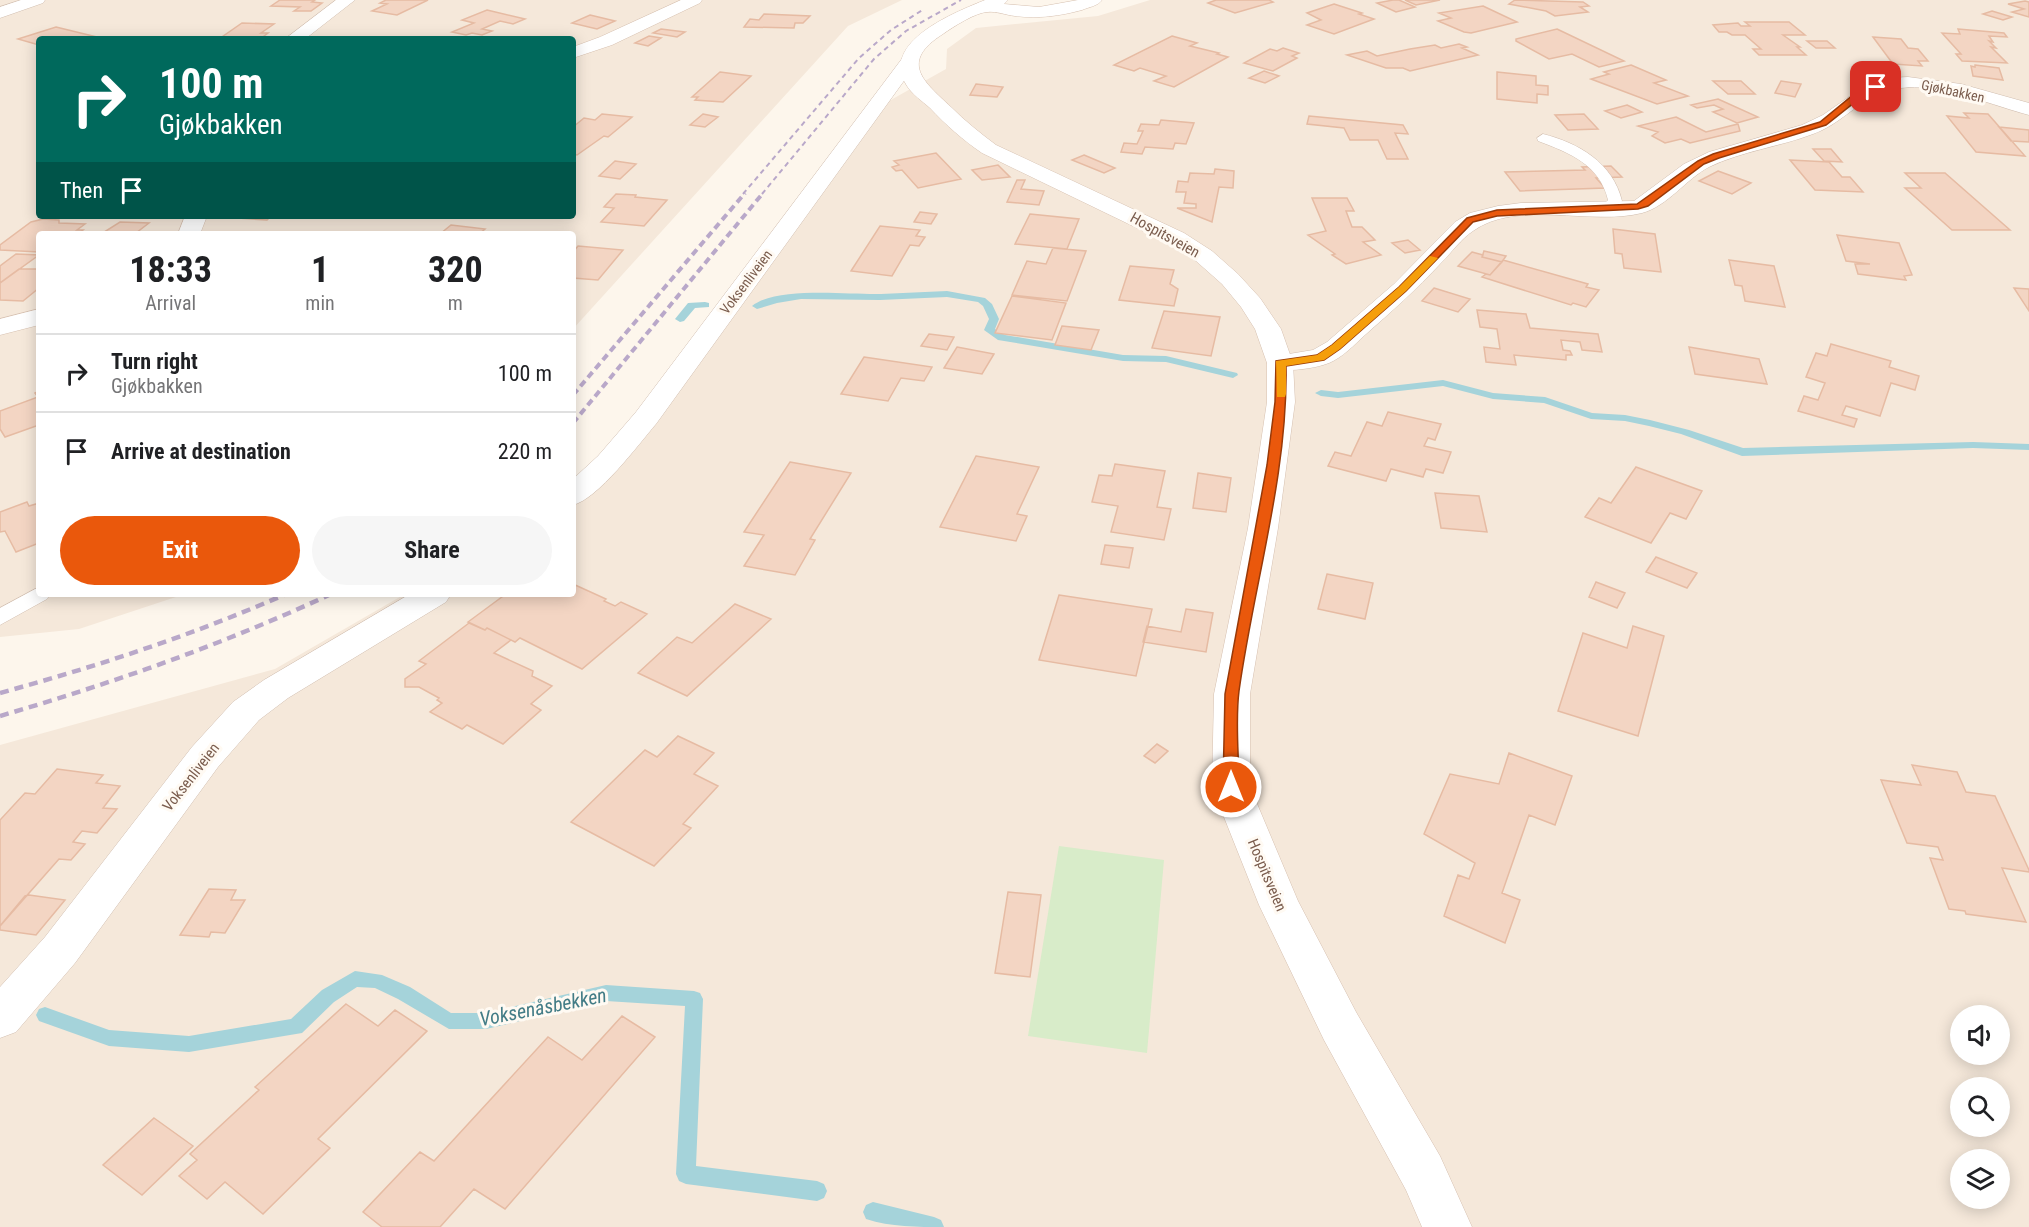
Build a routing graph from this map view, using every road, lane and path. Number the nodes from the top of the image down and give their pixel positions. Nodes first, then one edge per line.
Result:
1 (37, 0) edge
2 (347, 0) edge
3 (694, 0) edge
4 (1094, 0) edge
5 (992, 3) edge
6 (0, 13) edge
7 (298, 36) edge
8 (576, 52) edge
9 (910, 60) junction
10 (2029, 109) edge
11 (1543, 138) dead end
12 (1608, 208) junction
13 (36, 318) edge
14 (0, 327) edge
15 (1280, 363) junction
16 (576, 493) edge
17 (36, 596) edge
18 (430, 597) edge
19 (0, 618) edge
20 (0, 1018) edge
21 (1447, 1227) edge

1 - 6 street
2 - 7 street
3 - 8 street
4 - 5 street
5 - 9 street
9 - 15 street, Hospitsveien
9 - 16 street, Voksenliveien
10 - 12 street, Gjøkbakken
11 - 12 lane
12 - 15 street, Gjøkbakken
13 - 14 street
15 - 21 street, Hospitsveien
17 - 19 lane
18 - 20 street, Voksenliveien

